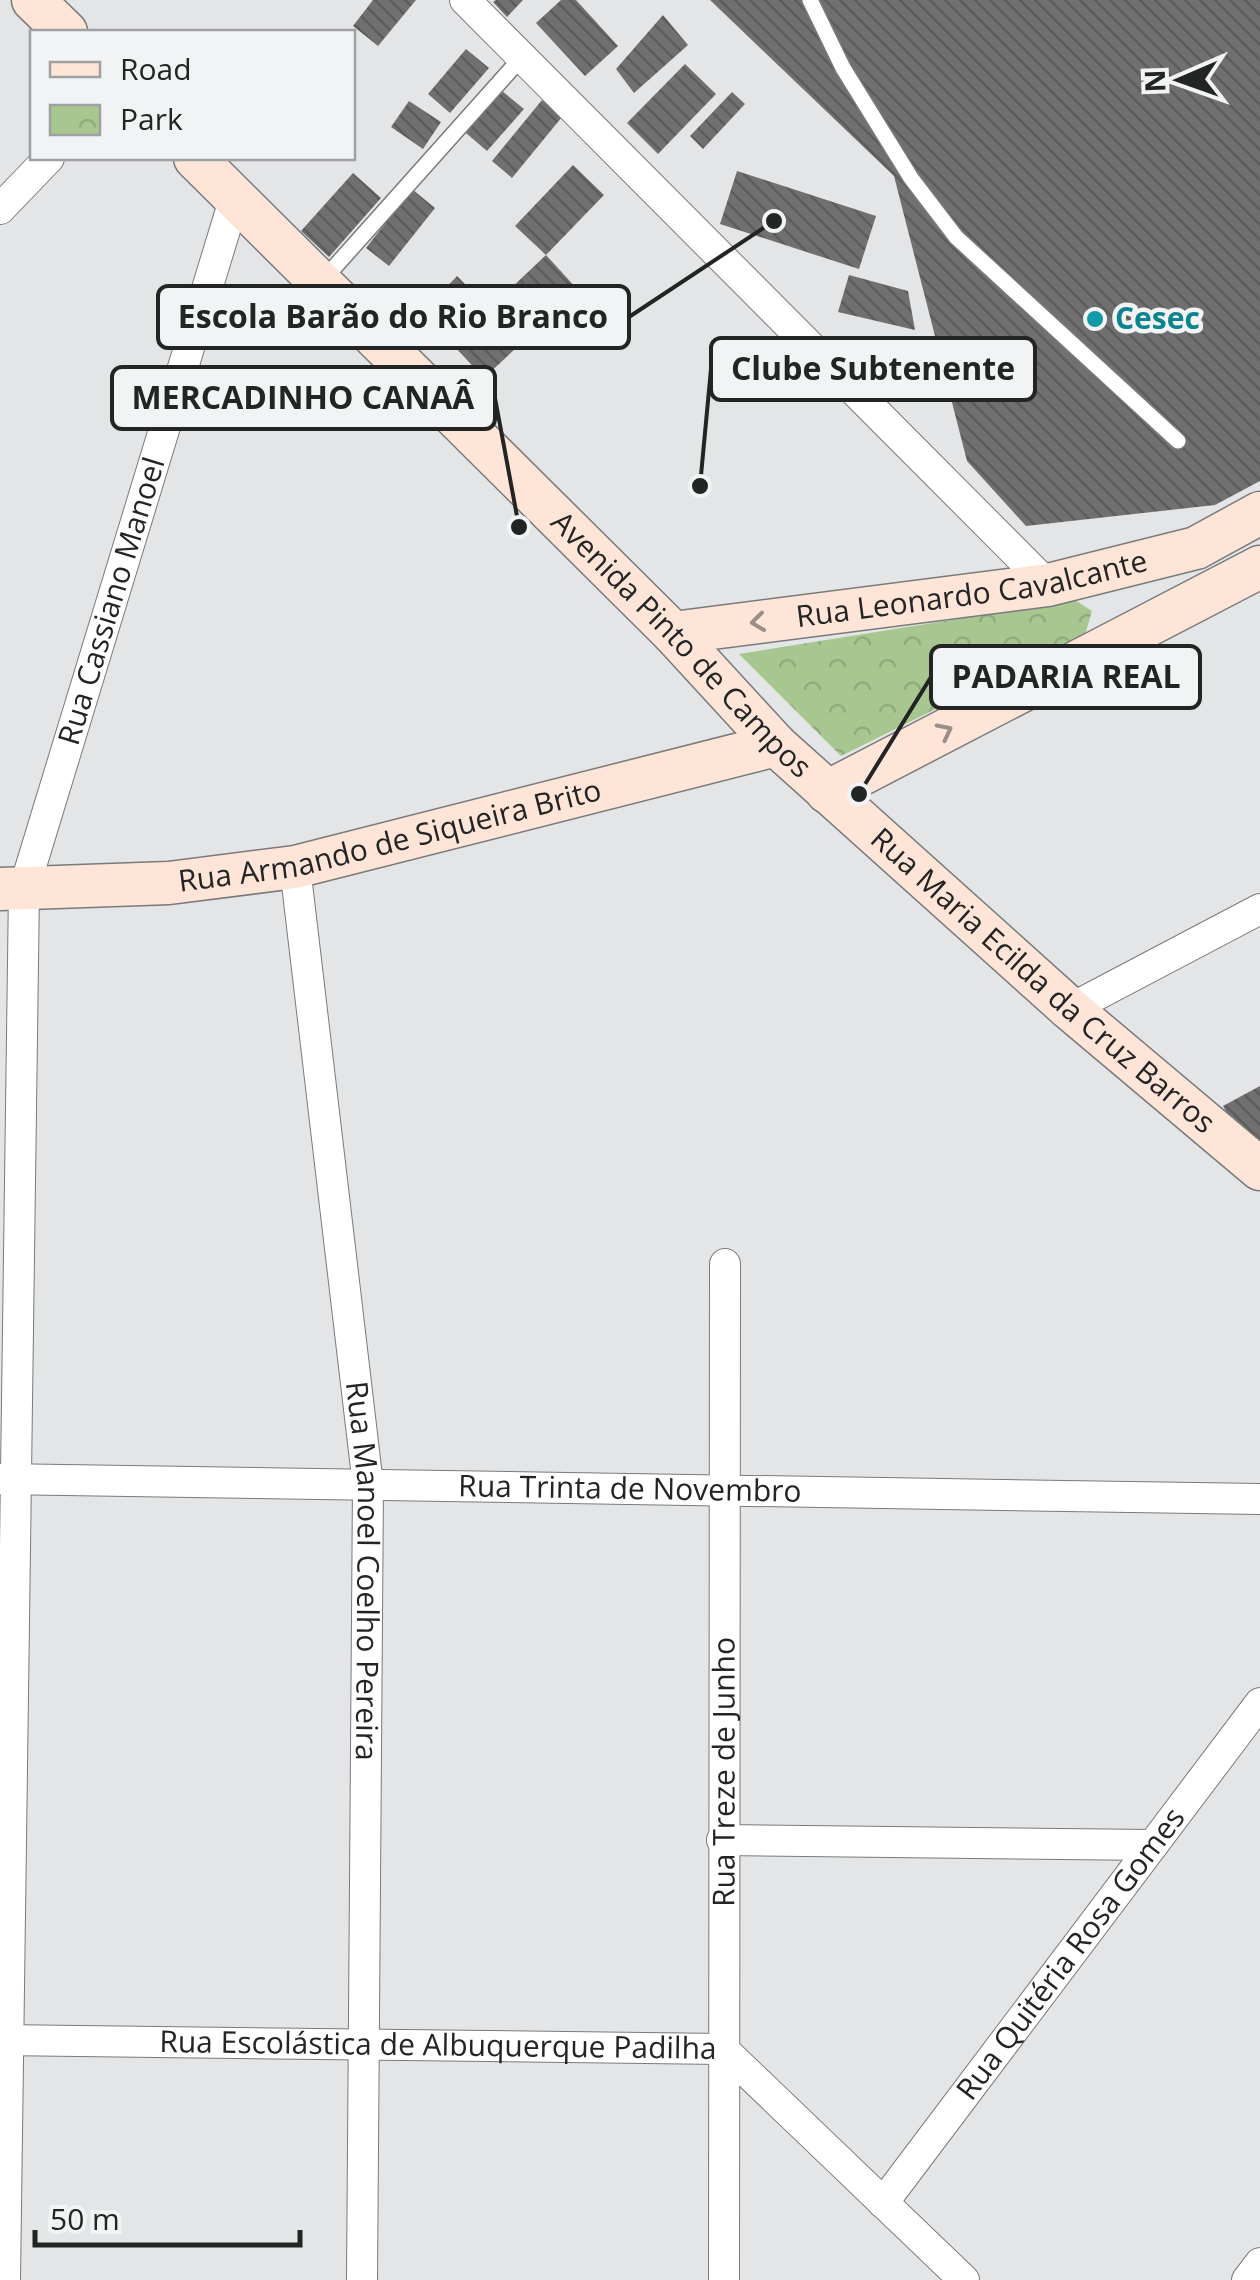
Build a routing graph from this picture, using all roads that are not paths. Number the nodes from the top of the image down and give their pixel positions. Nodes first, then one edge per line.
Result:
1 (33, 0) edge
2 (465, 0) edge
3 (810, 0) edge
4 (64, 30) edge
5 (522, 57) junction
6 (47, 160) edge
7 (197, 160) edge
8 (236, 197) junction
9 (0, 209) edge
10 (321, 282) junction
11 (1178, 441) dead end
12 (1260, 513) edge
13 (1196, 548) junction
14 (1260, 568) edge
15 (1062, 581) junction
16 (1216, 590) junction
17 (672, 633) junction
18 (1108, 646) junction
19 (776, 745) junction
20 (827, 792) junction
21 (295, 867) junction
22 (12, 889) edge
23 (1260, 909) edge
24 (1070, 1009) junction
25 (1260, 1168) edge
26 (725, 1264) dead end
27 (8, 1479) edge
28 (368, 1485) junction
29 (723, 1490) junction
30 (1260, 1499) edge
31 (1260, 1702) edge
32 (722, 1840) junction
33 (1152, 1845) junction
34 (4, 2040) edge
35 (364, 2044) junction
36 (722, 2049) junction
37 (883, 2202) junction
38 (1260, 2263) edge
39 (5, 2280) edge
40 (362, 2280) edge
41 (724, 2280) edge
42 (964, 2280) edge
43 (1247, 2280) edge

1 - 4 street
2 - 5 street
3 - 11 lane
5 - 10 lane
5 - 15 street
6 - 9 street
7 - 8 street, Avenida Pinto de Campos
8 - 10 street, Avenida Pinto de Campos
8 - 22 street, Rua Cassiano Manoel
10 - 17 street, Avenida Pinto de Campos
12 - 13 street, Rua Leonardo Cavalcante
13 - 15 street, Rua Leonardo Cavalcante
13 - 16 street
14 - 16 street, Rua Leonardo Cavalcante
15 -> 17 street, Rua Leonardo Cavalcante
15 - 18 street
16 - 18 street, Rua Leonardo Cavalcante
17 - 19 street, Avenida Pinto de Campos
20 -> 18 street, Rua Leonardo Cavalcante
19 - 20 street, Avenida Pinto de Campos
19 - 21 street, Rua Armando de Siqueira Brito
20 - 24 street, Rua Maria Ecilda da Cruz Barros
21 - 22 street, Rua Armando de Siqueira Brito
21 - 28 street, Rua Manoel Coelho Pereira
22 - 27 street, Rua Cassiano Manoel
23 - 24 street
24 - 25 street, Rua Maria Ecilda da Cruz Barros
26 - 29 street, Rua Treze de Junho
27 - 28 street, Rua Trinta de Novembro
27 - 34 street, Rua Cassiano Manoel
28 - 29 street, Rua Trinta de Novembro
28 - 35 street, Rua Manoel Coelho Pereira
29 - 30 street, Rua Trinta de Novembro
29 - 32 street, Rua Treze de Junho
31 - 33 street, Rua Quitéria Rosa Gomes
32 - 33 street
32 - 36 street, Rua Treze de Junho
33 - 37 street, Rua Quitéria Rosa Gomes
34 - 35 street, Rua Escolástica de Albuquerque Padilha
34 - 39 street, Rua Cassiano Manoel
35 - 36 street, Rua Escolástica de Albuquerque Padilha
35 - 40 street, Rua Manoel Coelho Pereira
36 - 37 street, Rua Escolástica de Albuquerque Padilha
36 - 41 street, Rua Treze de Junho
37 - 42 street, Rua Escolástica de Albuquerque Padilha
38 - 43 street

